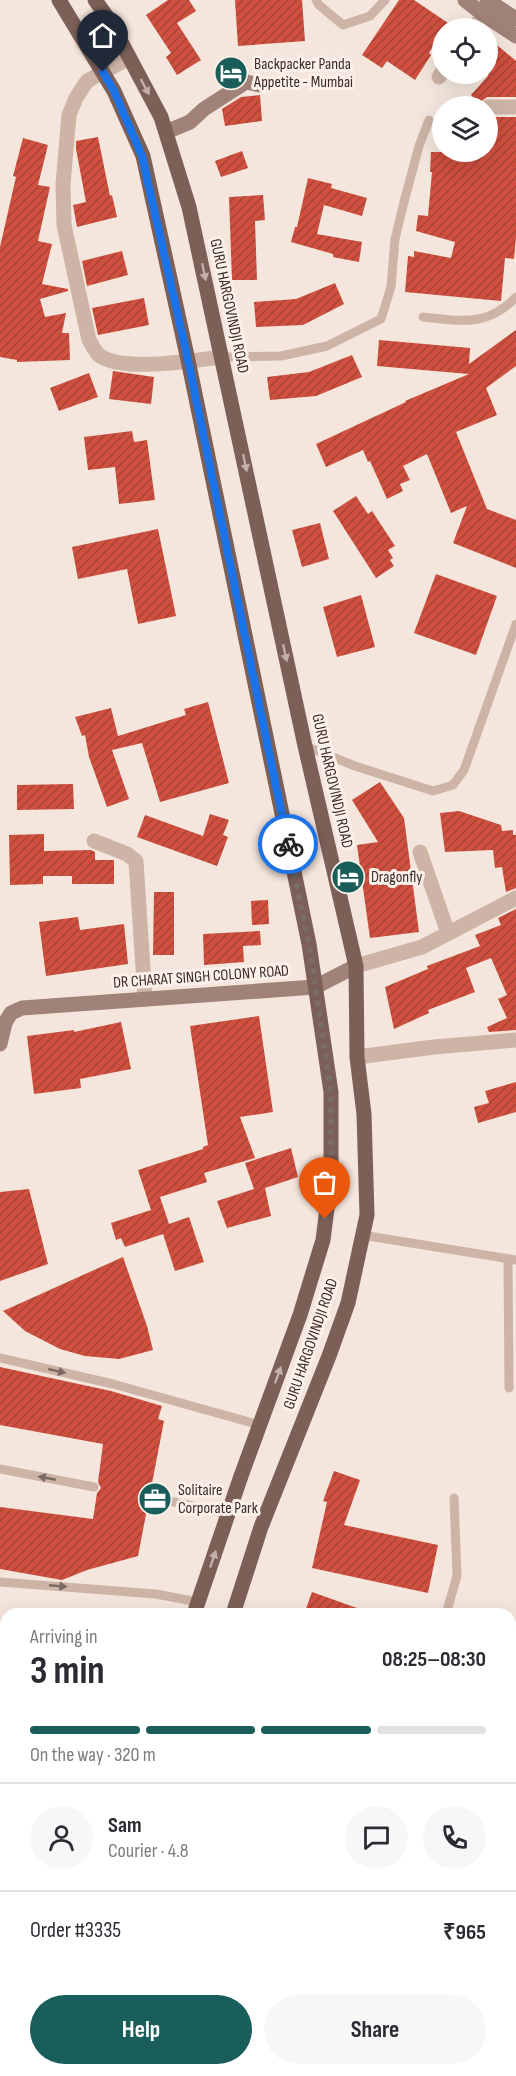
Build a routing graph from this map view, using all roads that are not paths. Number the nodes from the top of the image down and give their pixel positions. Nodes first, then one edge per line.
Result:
1 (59, 0) edge
2 (95, 0) edge
3 (316, 0) edge
4 (385, 0) edge
5 (465, 0) edge
6 (485, 8) edge
7 (516, 19) edge
8 (516, 36) edge
9 (129, 58) junction
10 (103, 72) junction
11 (260, 85) dead end
12 (498, 107) edge
13 (516, 107) edge
14 (429, 120) dead end
15 (166, 132) junction
16 (516, 297) edge
17 (423, 317) dead end
18 (222, 357) junction
19 (188, 360) junction
20 (516, 624) edge
21 (305, 746) junction
22 (94, 841) dead end
23 (420, 852) dead end
24 (516, 898) edge
25 (448, 933) junction
26 (356, 966) junction
27 (315, 987) junction
28 (145, 999) junction
29 (516, 1040) edge
30 (0, 1044) edge
31 (357, 1057) junction
32 (362, 1236) junction
33 (512, 1260) edge
34 (0, 1358) edge
35 (509, 1388) dead end
36 (260, 1425) junction
37 (0, 1469) edge
38 (94, 1487) dead end
39 (454, 1498) dead end
40 (165, 1500) dead end
41 (228, 1514) junction
42 (0, 1582) edge
43 (196, 1608) edge
44 (235, 1608) edge
45 (448, 1608) edge

1 - 10 main road, GURU HARGOVINDJI ROAD
2 - 9 main road, GURU HARGOVINDJI ROAD
3 - 4 lane
5 - 6 street
6 - 7 street
6 - 8 street
9 - 10 street
9 -> 15 main road, GURU HARGOVINDJI ROAD
10 - 19 main road, GURU HARGOVINDJI ROAD
10 - 19 street
11 - 15 street
12 - 13 street
14 - 18 lane
15 -> 18 main road, GURU HARGOVINDJI ROAD
16 - 17 lane
18 - 19 street
18 -> 21 main road, GURU HARGOVINDJI ROAD
19 - 27 main road, GURU HARGOVINDJI ROAD
20 - 21 lane
21 - 26 main road, GURU HARGOVINDJI ROAD
22 - 28 street
23 - 25 street
24 - 25 street, DR CHARAT SINGH COLONY ROAD
25 - 26 street, DR CHARAT SINGH COLONY ROAD
26 - 27 street, DR CHARAT SINGH COLONY ROAD
26 - 31 main road, GURU HARGOVINDJI ROAD
27 - 28 street, DR CHARAT SINGH COLONY ROAD
36 -> 27 main road, GURU HARGOVINDJI ROAD
28 - 30 street, DR CHARAT SINGH COLONY ROAD
29 - 31 street
31 - 32 main road, GURU HARGOVINDJI ROAD
32 - 33 lane
32 - 44 main road, GURU HARGOVINDJI ROAD
33 - 35 lane
34 -> 36 lane
36 - 41 main road, GURU HARGOVINDJI ROAD
38 -> 37 lane
39 - 45 lane
40 - 41 lane
43 -> 41 main road, GURU HARGOVINDJI ROAD
42 -> 43 lane

